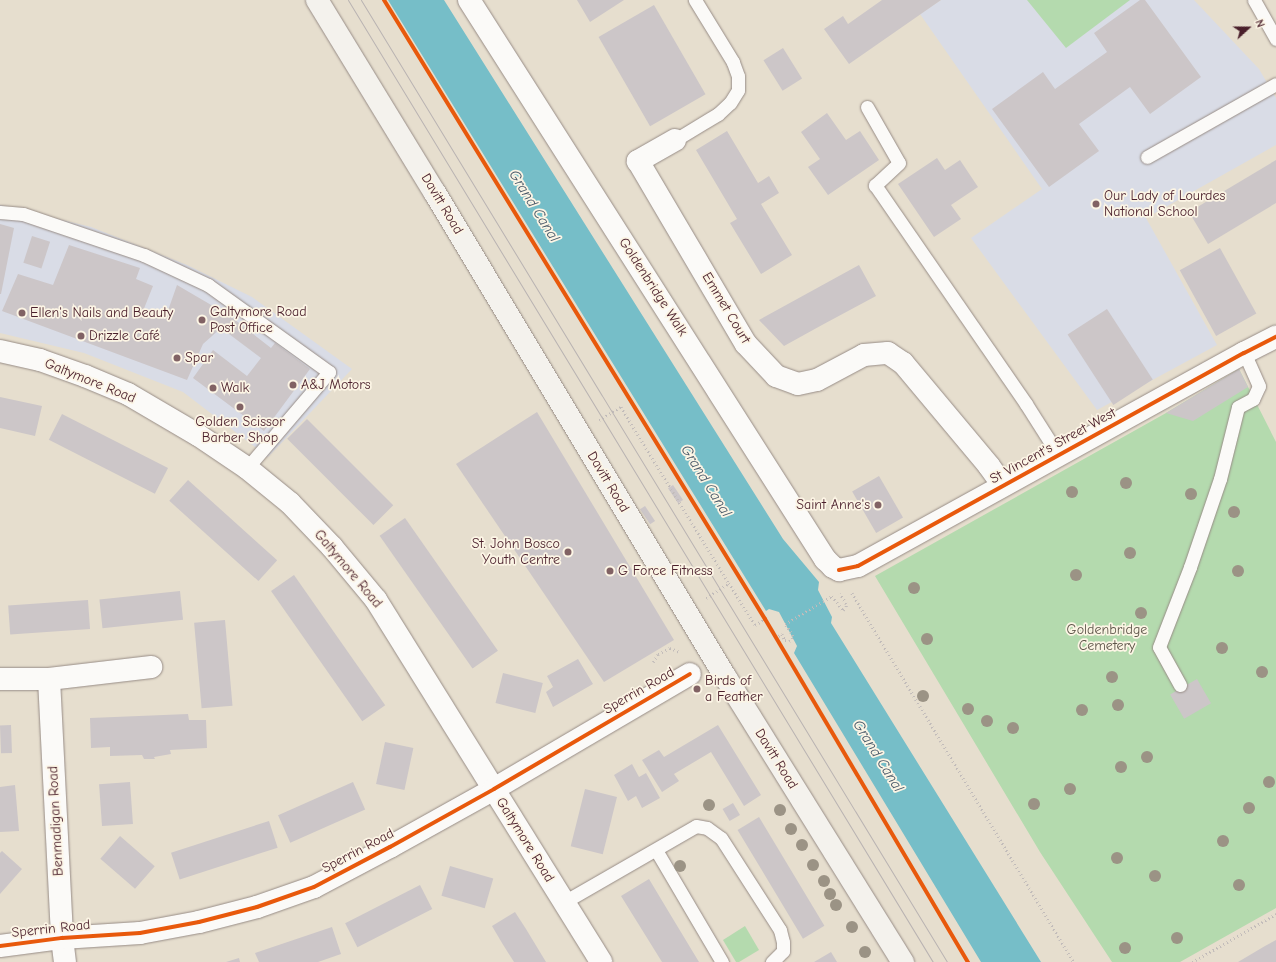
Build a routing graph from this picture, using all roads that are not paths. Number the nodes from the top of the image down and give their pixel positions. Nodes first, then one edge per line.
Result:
1 (317, 0) edge
2 (469, 0) edge
3 (695, 0) edge
4 (1254, 0) edge
5 (1276, 39) edge
6 (1276, 84) edge
7 (867, 107) dead end
8 (675, 140) joint
9 (1147, 157) dead end
10 (0, 212) edge
11 (1276, 337) edge
12 (0, 351) edge
13 (1244, 353) junction
14 (1059, 456) junction
15 (247, 468) junction
16 (1003, 485) junction
17 (839, 570) joint
18 (152, 668) dead end
19 (690, 674) dead end
20 (0, 679) edge
21 (49, 679) junction
22 (1180, 685) dead end
23 (494, 789) junction
24 (656, 850) junction
25 (564, 902) junction
26 (62, 938) junction
27 (0, 946) edge
28 (65, 962) edge
29 (601, 962) edge
30 (722, 962) edge
31 (772, 962) edge
32 (903, 962) edge

1 - 32 main road, Davitt Road
2 - 17 street, Goldenbridge Walk
3 - 8 lane
4 - 5 lane
6 - 9 lane
7 - 14 lane
8 - 16 street, Emmet Court
10 - 15 lane
11 - 13 street, St Vincent's Street West
12 - 15 street, Galtymore Road
13 - 14 street, St Vincent's Street West
13 - 22 lane
14 - 16 street, St Vincent's Street West
15 - 23 street, Galtymore Road
16 - 17 street, St Vincent's Street West
18 - 21 street
19 - 23 street, Sperrin Road
20 - 21 street
21 - 26 street, Benmadigan Road
23 - 25 street, Galtymore Road
23 - 26 street, Sperrin Road
24 - 25 lane
24 - 30 lane
24 - 31 lane
25 - 29 street, Galtymore Road
26 - 27 street, Sperrin Road
26 - 28 street, Benmadigan Road

